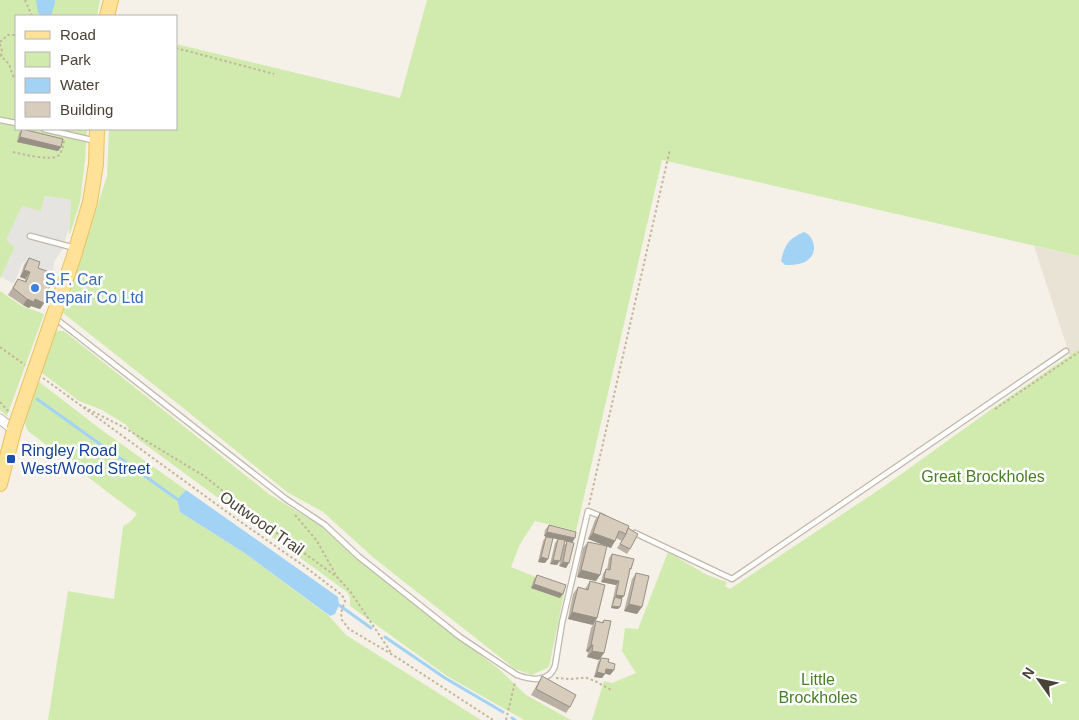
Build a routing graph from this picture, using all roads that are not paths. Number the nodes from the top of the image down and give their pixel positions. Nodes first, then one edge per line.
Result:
1 (111, 0) edge
2 (107, 15) edge
3 (0, 120) edge
4 (15, 123) edge
5 (48, 130) edge
6 (97, 135) edge
7 (30, 236) dead end
8 (76, 248) junction
9 (54, 317) junction
10 (1066, 351) dead end
11 (0, 419) edge
12 (14, 430) junction
13 (0, 484) edge
14 (606, 519) edge
15 (633, 532) edge

1 - 2 main road
3 - 4 lane
5 - 6 lane
6 - 8 main road
7 - 8 lane
8 - 9 main road
9 - 12 main road, bridge
9 - 14 lane
10 - 15 lane
11 - 12 street
12 - 13 main road

